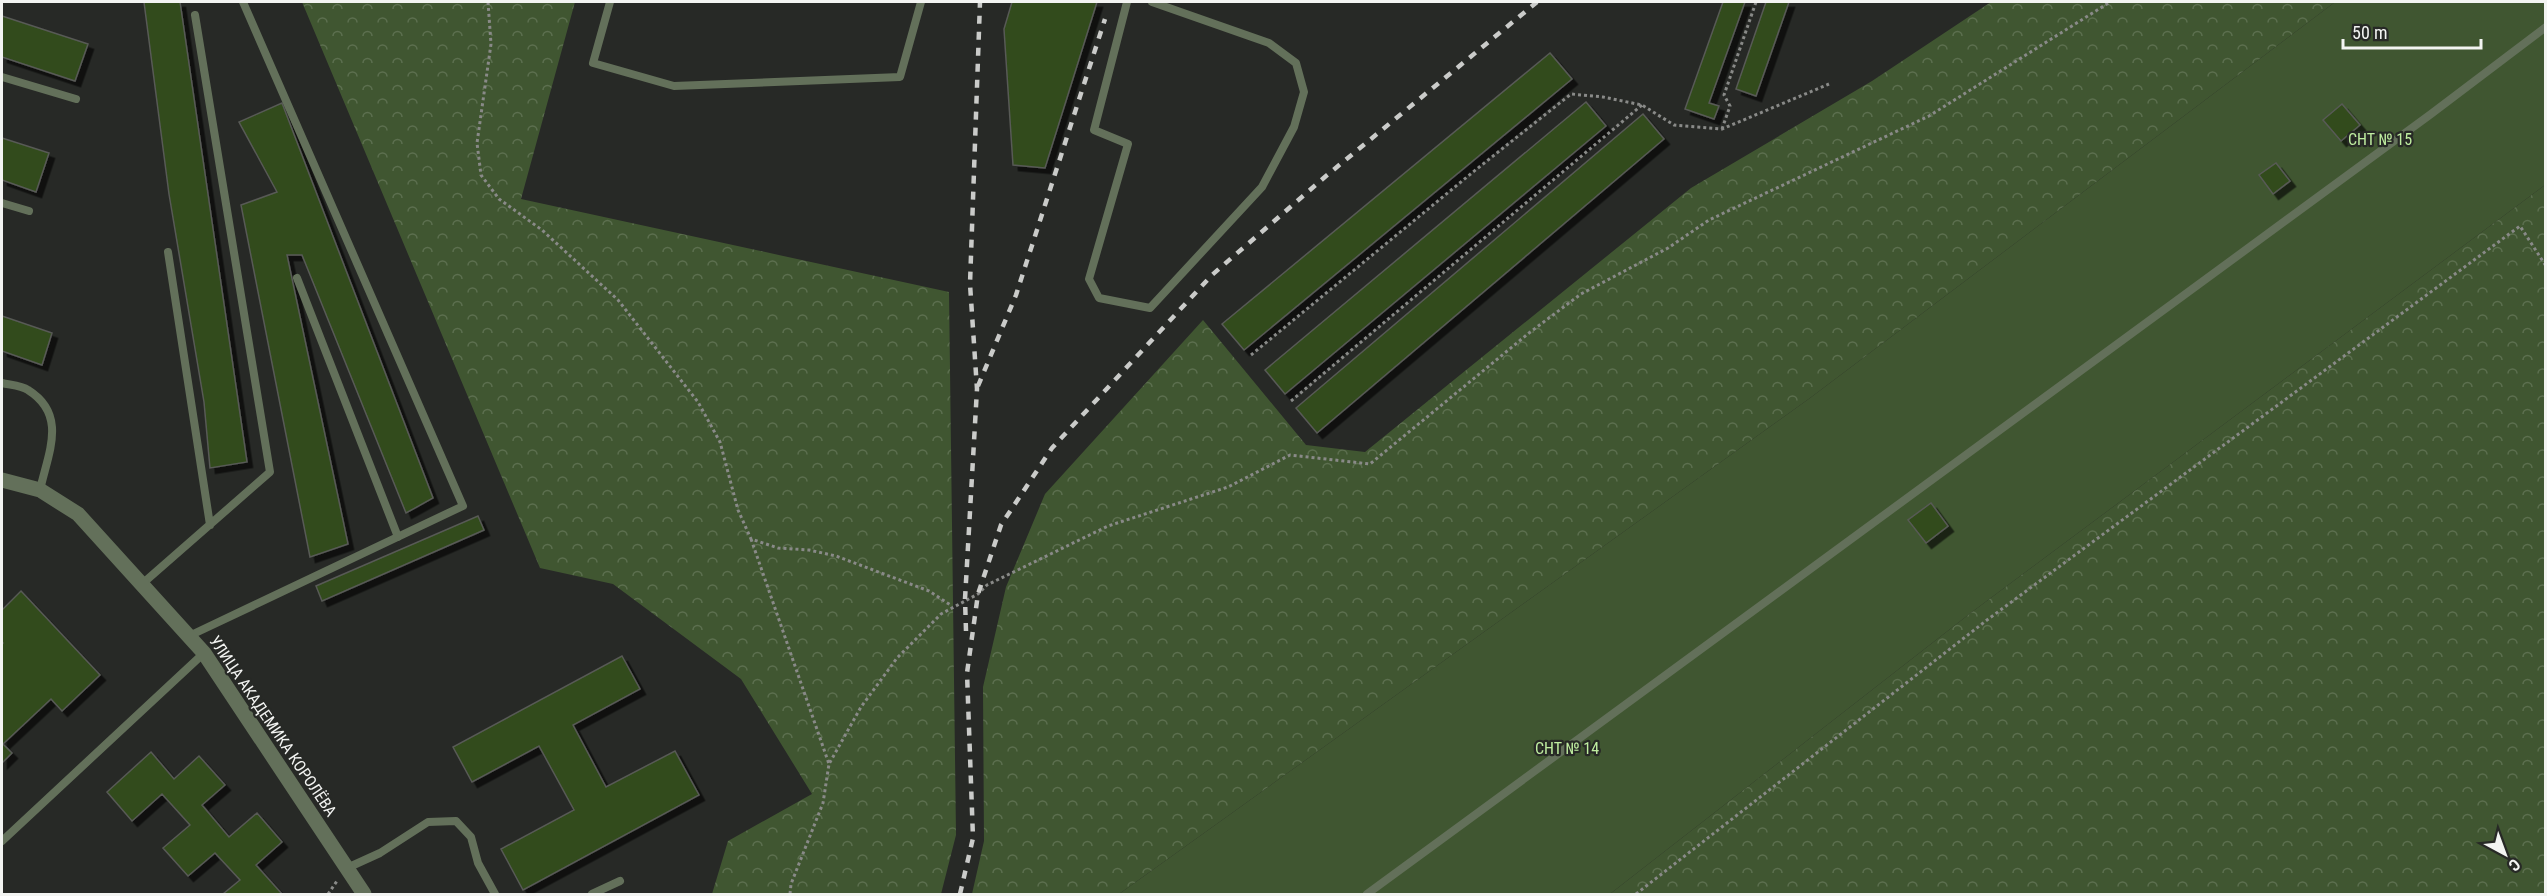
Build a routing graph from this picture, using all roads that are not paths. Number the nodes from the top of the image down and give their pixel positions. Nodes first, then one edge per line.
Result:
1 (243, 2) edge
2 (610, 2) edge
3 (921, 2) edge
4 (1127, 2) edge
5 (1152, 2) edge
6 (195, 15) dead end
7 (2546, 27) edge
8 (2, 77) edge
9 (76, 99) dead end
10 (2, 203) edge
11 (29, 212) dead end
12 (168, 252) dead end
13 (297, 278) dead end
14 (2, 383) edge
15 (2, 480) edge
16 (40, 490) junction
17 (210, 525) junction
18 (398, 537) junction
19 (142, 584) junction
20 (189, 636) junction
21 (204, 653) junction
22 (2, 841) edge
23 (343, 873) junction
24 (620, 881) dead end
25 (364, 894) edge
26 (495, 894) edge
27 (592, 894) edge
28 (1367, 894) edge

1 - 18 lane
2 - 3 lane
4 - 5 lane
6 - 17 lane
7 - 28 lane
8 - 9 lane
10 - 11 lane
12 - 17 lane
13 - 18 lane
14 - 16 lane
15 - 16 street, УЛИЦА АКАДЕМИКА КОРОЛЁВА
16 - 19 street, УЛИЦА АКАДЕМИКА КОРОЛЁВА
17 - 19 lane
18 - 20 lane
19 - 20 street, УЛИЦА АКАДЕМИКА КОРОЛЁВА
20 - 21 street, УЛИЦА АКАДЕМИКА КОРОЛЁВА
21 - 22 lane
21 - 23 street, УЛИЦА АКАДЕМИКА КОРОЛЁВА
23 - 25 street, УЛИЦА АКАДЕМИКА КОРОЛЁВА
23 - 26 lane
24 - 27 lane

